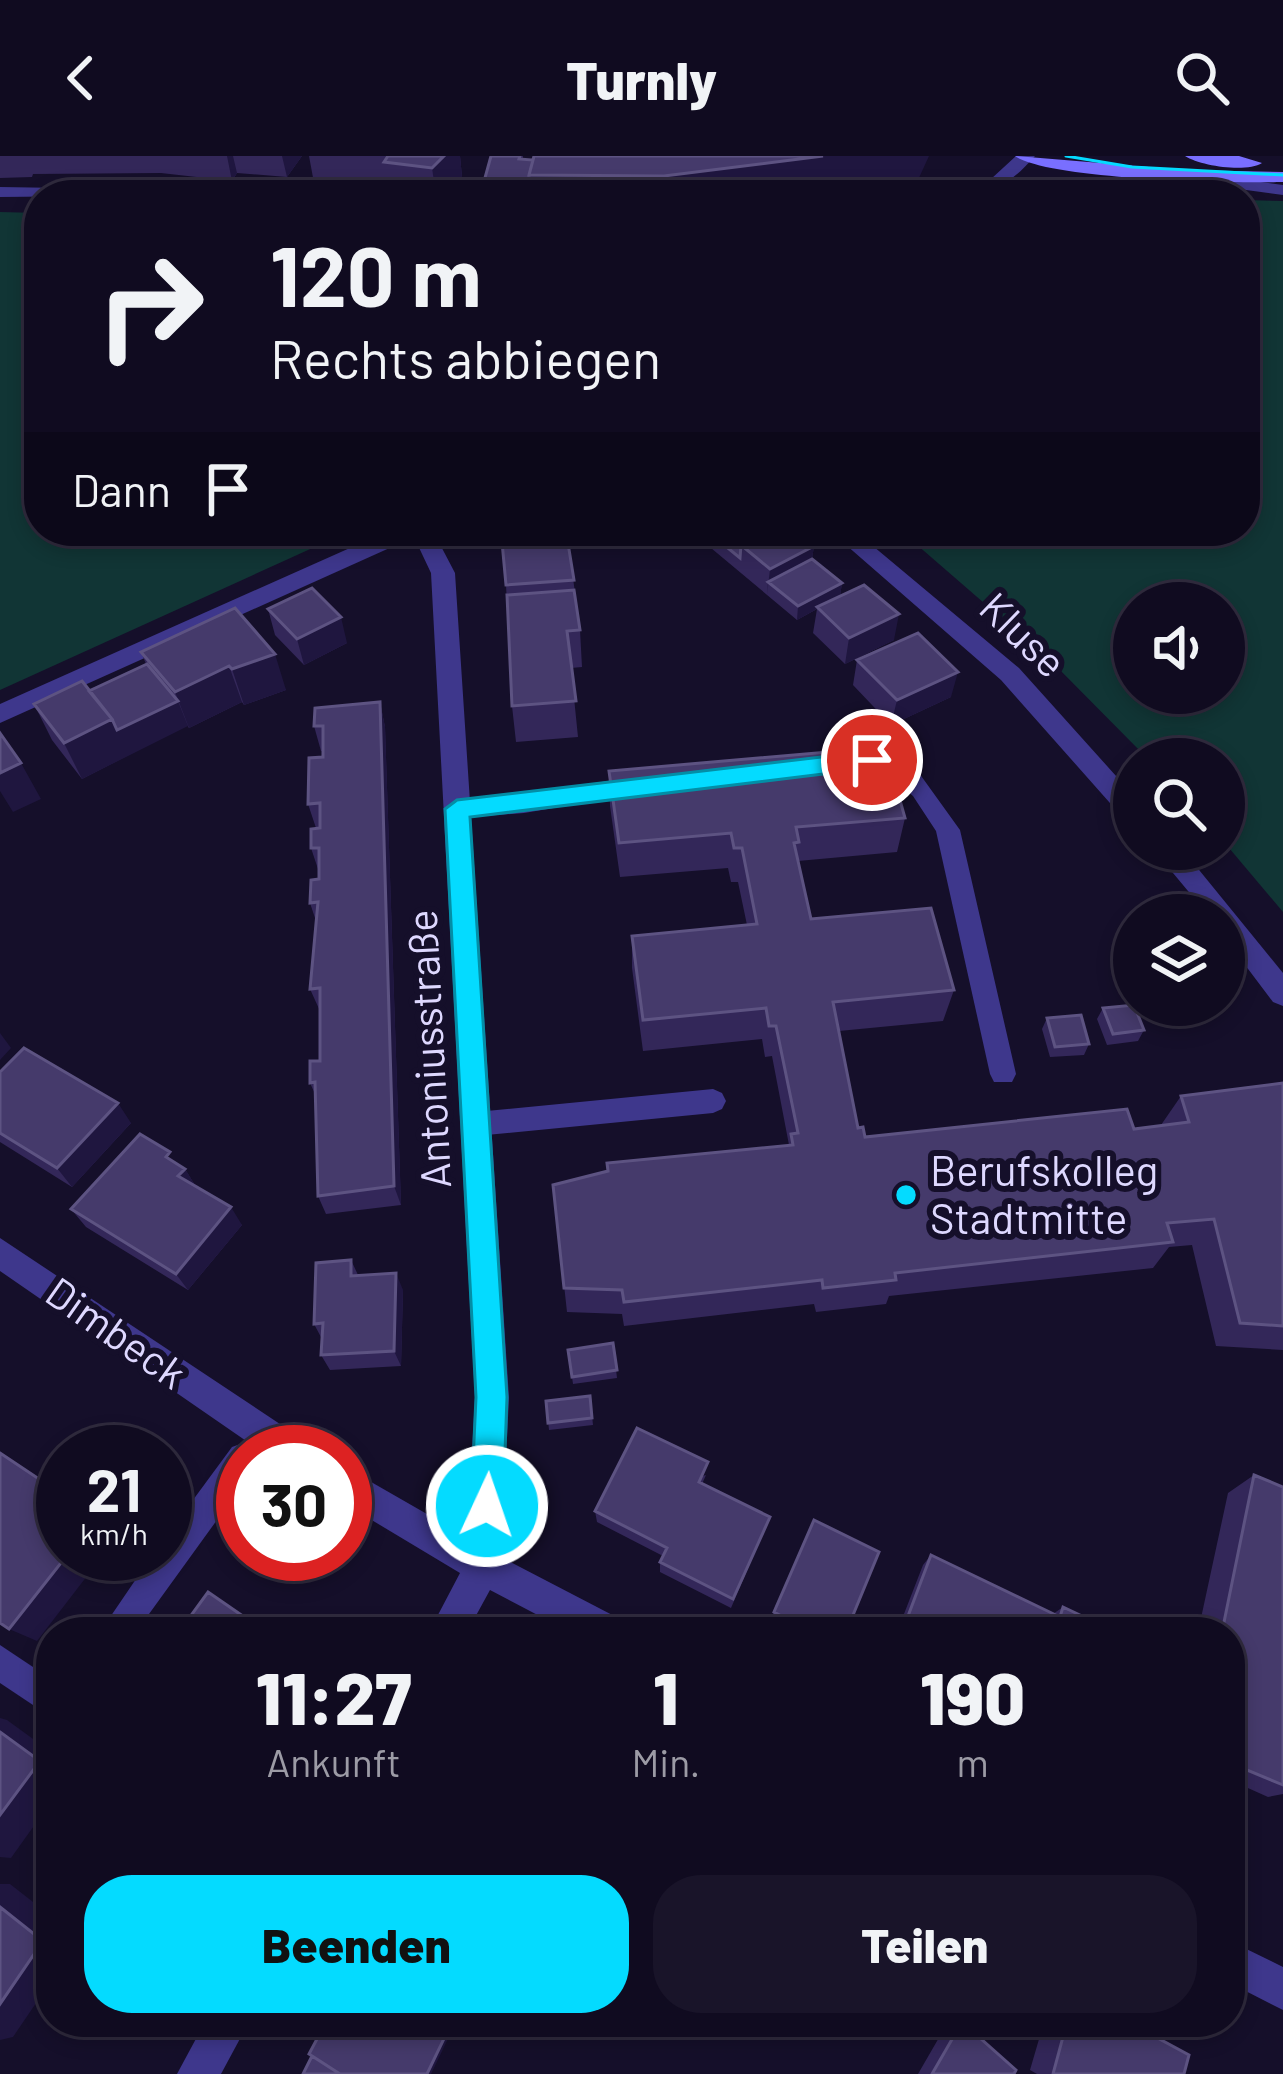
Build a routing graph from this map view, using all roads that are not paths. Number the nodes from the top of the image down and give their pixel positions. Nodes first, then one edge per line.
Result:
1 (1026, 156) edge
2 (1194, 156) edge
3 (1283, 166) edge
4 (1283, 177) edge
5 (1208, 179) junction
6 (1000, 180) edge
7 (1215, 180) edge
8 (375, 546) edge
9 (430, 546) edge
10 (860, 546) edge
11 (0, 714) edge
12 (827, 764) edge
13 (669, 782) edge
14 (1113, 789) edge
15 (457, 809) junction
16 (1184, 870) edge
17 (1206, 894) edge
18 (1245, 943) edge
19 (1283, 994) edge
20 (1003, 1074) dead end
21 (713, 1101) dead end
22 (476, 1124) junction
23 (0, 1253) edge
24 (221, 1425) edge
25 (216, 1495) edge
26 (372, 1500) edge
27 (484, 1567) junction
28 (127, 1617) edge
29 (456, 1617) edge
30 (579, 1617) edge
31 (0, 1662) edge
32 (36, 1689) edge
33 (1245, 1969) edge
34 (1283, 1989) edge
35 (219, 2037) edge
36 (198, 2074) edge

1 - 5 main road
1 - 6 street
2 - 3 main road
4 - 5 main road
5 - 7 street
8 - 11 street
9 - 15 street, Antoniusstraße
10 - 14 street, Kluse
12 - 20 lane
13 - 15 lane
15 - 22 street, Antoniusstraße
16 - 17 street
18 - 19 street
21 - 22 lane
22 - 27 street, Antoniusstraße
23 - 24 street, Dimbeck
25 - 28 lane
26 - 27 street
27 - 29 street
27 - 30 street
31 - 32 lane
33 - 34 street
35 - 36 street

